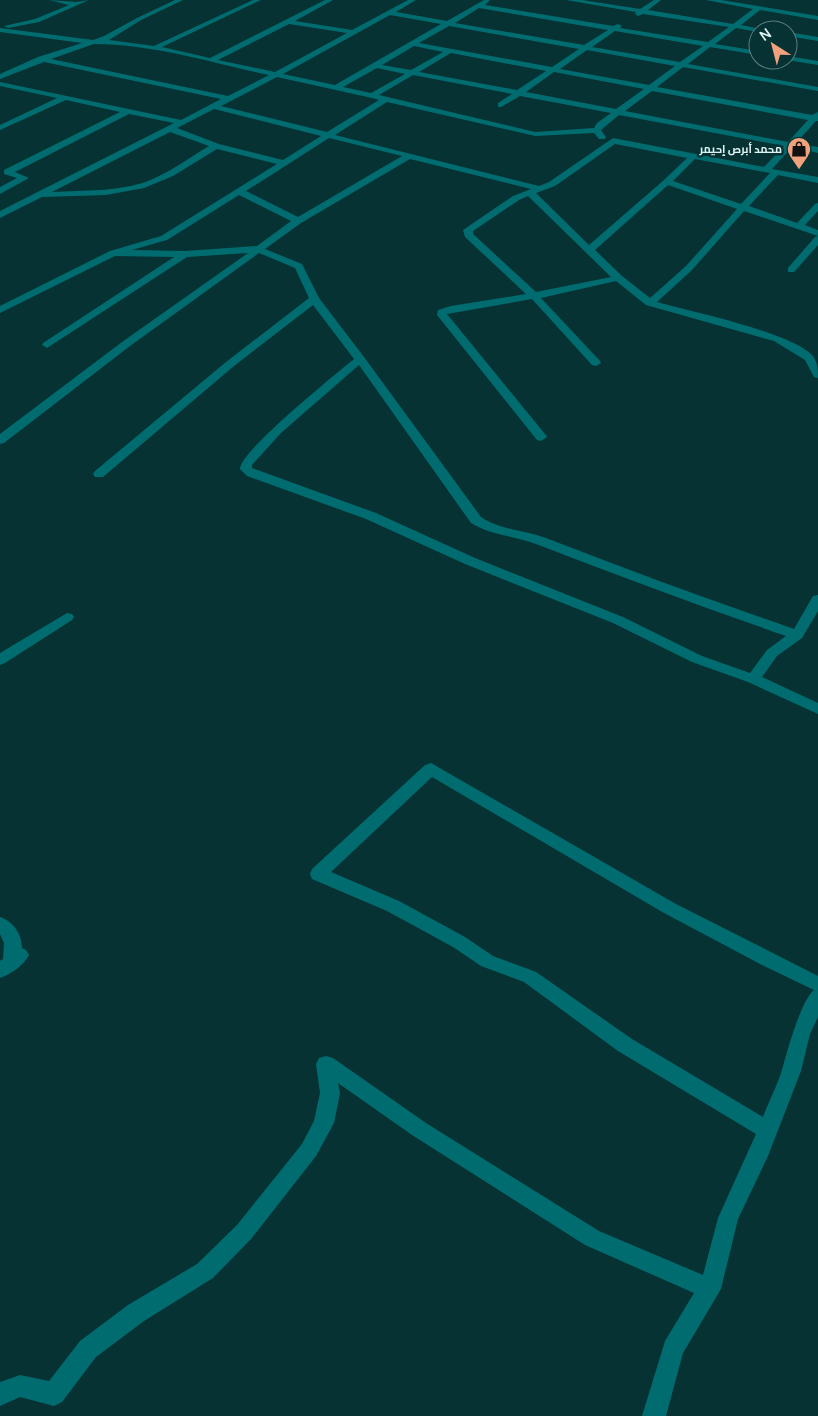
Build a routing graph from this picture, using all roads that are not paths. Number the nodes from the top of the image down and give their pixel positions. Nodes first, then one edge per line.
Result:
1 (52, 0) edge
2 (86, 0) edge
3 (180, 0) edge
4 (258, 0) edge
5 (312, 0) edge
6 (408, 0) edge
7 (413, 0) edge
8 (488, 0) edge
9 (569, 0) edge
10 (658, 0) edge
11 (709, 0) edge
12 (720, 0) edge
13 (328, 1) edge
14 (747, 1) edge
15 (76, 4) junction
16 (478, 6) junction
17 (759, 8) junction
18 (641, 12) junction
19 (389, 13) junction
20 (818, 17) edge
21 (289, 22) junction
22 (449, 23) junction
23 (734, 26) junction
24 (748, 28) edge
25 (0, 29) edge
26 (614, 29) junction
27 (349, 31) junction
28 (798, 36) edge
29 (818, 39) edge
30 (89, 42) junction
31 (413, 44) junction
32 (709, 44) junction
33 (155, 48) junction
34 (586, 48) junction
35 (450, 51) junction
36 (748, 51) edge
37 (41, 59) junction
38 (212, 60) junction
39 (798, 60) edge
40 (818, 63) edge
41 (682, 65) junction
42 (376, 66) junction
43 (554, 71) junction
44 (413, 72) junction
45 (274, 74) junction
46 (0, 77) edge
47 (0, 84) edge
48 (336, 88) junction
49 (650, 88) junction
50 (818, 89) edge
51 (521, 93) junction
52 (372, 96) junction
53 (64, 98) junction
54 (228, 98) junction
55 (386, 99) junction
56 (501, 105) dead end
57 (212, 106) junction
58 (128, 111) junction
59 (618, 111) junction
60 (817, 117) edge
61 (179, 122) junction
62 (0, 128) edge
63 (168, 128) junction
64 (597, 130) junction
65 (331, 134) junction
66 (613, 141) junction
67 (789, 145) junction
68 (216, 146) junction
69 (818, 150) edge
70 (410, 155) junction
71 (693, 156) junction
72 (284, 163) junction
73 (767, 169) junction
74 (777, 171) junction
75 (818, 180) edge
76 (668, 182) junction
77 (541, 188) junction
78 (0, 191) edge
79 (239, 191) junction
80 (530, 193) junction
81 (39, 195) junction
82 (818, 206) edge
83 (742, 207) junction
84 (5, 209) edge
85 (0, 215) edge
86 (298, 220) junction
87 (799, 226) junction
88 (818, 233) edge
89 (818, 239) edge
90 (590, 248) junction
91 (257, 249) junction
92 (113, 253) junction
93 (185, 254) junction
94 (791, 270) dead end
95 (618, 278) junction
96 (534, 296) junction
97 (314, 299) junction
98 (650, 303) junction
99 (0, 310) edge
100 (47, 345) dead end
101 (360, 359) junction
102 (596, 363) dead end
103 (818, 375) edge
104 (541, 437) dead end
105 (0, 440) edge
106 (99, 474) dead end
107 (818, 599) edge
108 (67, 616) dead end
109 (798, 635) junction
110 (0, 660) edge
111 (753, 679) junction
112 (818, 709) edge
113 (0, 924) edge
114 (0, 971) edge
115 (818, 984) edge
116 (818, 996) edge
117 (767, 1130) junction
118 (710, 1289) junction
119 (0, 1394) edge
120 (654, 1416) edge

1 - 15 street
2 - 15 street
3 - 30 street
4 - 33 street
5 - 13 street
6 - 27 street
7 - 19 street
8 - 16 street
9 - 18 street
10 - 18 street
11 - 17 street
12 - 14 street
13 - 21 street
14 - 20 street
15 - 25 street
16 - 22 street
16 - 26 street
17 - 20 street
17 - 23 street
18 - 23 street
18 - 26 street
19 - 22 street
19 - 45 street
21 - 27 street
21 - 38 street
22 - 31 street
22 - 34 street
23 - 24 street
23 - 32 street
25 - 30 street
26 - 32 street
26 - 34 street
27 - 45 street
28 - 29 street
30 - 33 street
30 - 37 street
31 - 35 street
31 - 42 street
32 - 36 street
32 - 41 street
33 - 38 street
34 - 41 street
34 - 43 street
35 - 43 street
35 - 44 street
37 - 46 street
37 - 54 street
38 - 45 street
39 - 40 street
41 - 49 street
41 - 50 street
42 - 44 street
42 - 48 street
43 - 49 street
43 - 51 street
44 - 51 street
44 - 52 street
45 - 48 street
45 - 54 street
47 - 53 street
48 - 52 street
49 - 59 street
49 - 60 street
51 - 56 street
51 - 59 street
52 - 55 street
53 - 58 street
53 - 62 street
54 - 57 street
55 - 64 street
55 - 65 street
57 - 61 street
57 - 65 street
58 - 61 street
58 - 78 street
59 - 64 street
59 - 67 street
60 - 67 street
61 - 63 street
63 - 68 street
63 - 81 street
64 - 66 street
65 - 70 street
65 - 72 street
66 - 71 street
66 - 77 street
67 - 69 street
67 - 73 street
68 - 72 street
68 - 81 street
70 - 77 street
70 - 86 street
71 - 73 street
71 - 76 street
72 - 79 street
73 - 74 street
74 - 75 street
74 - 83 street
76 - 83 street
76 - 90 street
77 - 80 street
79 - 86 street
79 - 92 street
80 - 90 street
80 - 96 street
81 - 84 street
82 - 87 street
83 - 87 street
83 - 98 street
84 - 85 street
86 - 91 street
87 - 88 street
89 - 94 street
90 - 95 street
91 - 93 street
91 - 97 street
91 - 105 street
92 - 93 street
92 - 99 street
93 - 100 street
95 - 96 street
95 - 98 street
96 - 102 street
96 - 104 street
97 - 101 street
97 - 106 street
98 - 103 street
101 - 109 street
101 - 111 street
107 - 109 street
108 - 110 street
109 - 111 street
111 - 112 street
113 - 114 street
115 - 117 street
116 - 117 street
117 - 118 street
118 - 119 street
118 - 120 street

